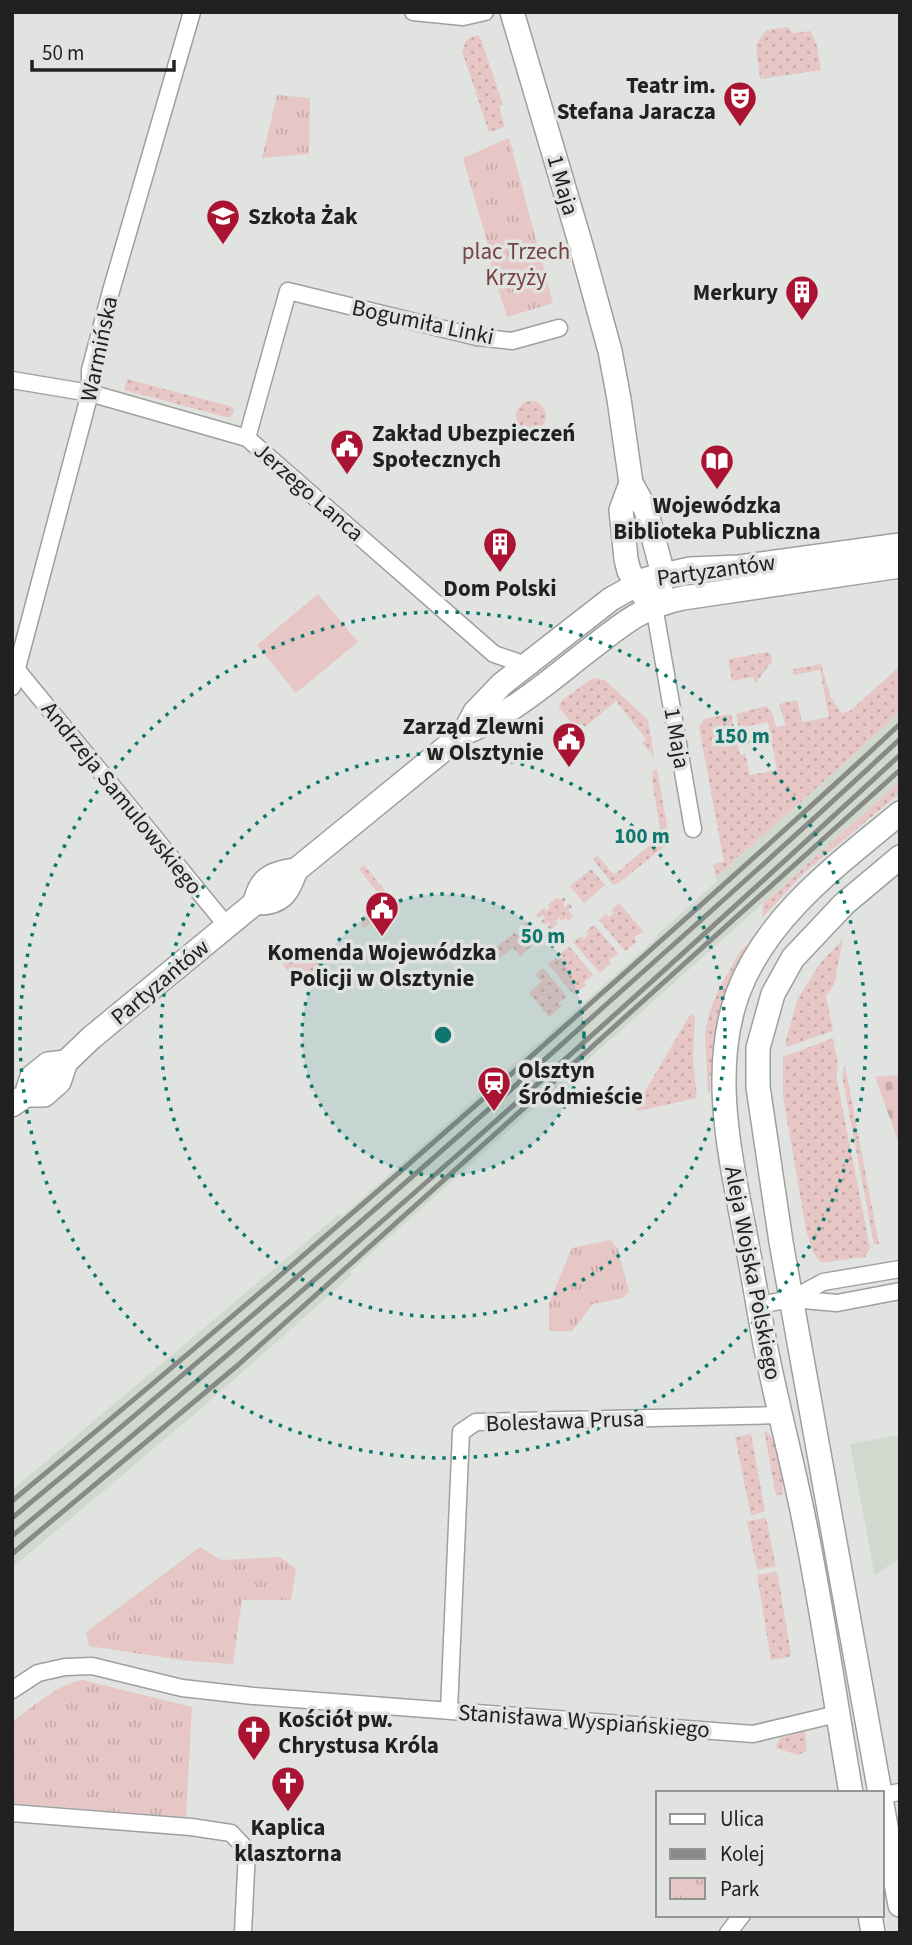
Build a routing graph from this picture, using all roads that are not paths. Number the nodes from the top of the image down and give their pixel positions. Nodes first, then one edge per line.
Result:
1 (192, 12) edge
2 (412, 12) edge
3 (485, 12) edge
4 (512, 12) edge
5 (559, 328) dead end
6 (12, 380) edge
7 (90, 393) junction
8 (247, 438) junction
9 (631, 483) junction
10 (900, 545) edge
11 (900, 566) edge
12 (663, 574) junction
13 (636, 584) junction
14 (653, 606) junction
15 (495, 653) junction
16 (526, 665) junction
17 (17, 670) junction
18 (502, 684) junction
19 (12, 687) edge
20 (464, 733) junction
21 (900, 813) edge
22 (693, 829) dead end
23 (900, 857) edge
24 (227, 926) junction
25 (19, 1100) edge
26 (900, 1269) edge
27 (900, 1292) edge
28 (792, 1299) junction
29 (758, 1305) junction
30 (781, 1415) junction
31 (12, 1690) edge
32 (449, 1710) junction
33 (837, 1714) junction
34 (851, 1791) edge
35 (880, 1791) edge
36 (12, 1813) edge
37 (884, 1826) edge
38 (886, 1848) edge
39 (900, 1905) edge
40 (740, 1917) edge
41 (243, 1933) edge
42 (728, 1933) edge

1 - 7 street, Warmińska
2 - 3 street
4 - 9 street, 1 Maja
5 - 8 street, Bogumiła Linki
6 - 7 street, Jerzego Lanca
7 - 8 street, Jerzego Lanca
7 - 17 street, Warmińska
8 - 15 street, Jerzego Lanca
9 - 12 street, 1 Maja
9 - 13 street, 1 Maja
10 - 12 street, Partyzantów
11 - 14 street, Partyzantów
12 - 13 street, Partyzantów
12 - 14 street, 1 Maja
13 - 14 street, 1 Maja
13 - 16 street, Partyzantów
14 - 20 street, Partyzantów
14 - 22 street, 1 Maja
15 - 16 street, Jerzego Lanca
15 - 18 street
16 - 18 street, Partyzantów
17 - 19 street, Warmińska
17 - 24 street, Andrzeja Samulowskiego
18 - 20 street, Partyzantów
20 - 24 street, Partyzantów
21 - 29 street, Aleja Wojska Polskiego
23 - 28 street, Aleja Wojska Polskiego
24 - 25 street, Partyzantów
26 - 28 street
27 - 28 street
28 - 29 street
28 - 35 street, Aleja Wojska Polskiego
29 - 30 street, Aleja Wojska Polskiego
30 - 32 street, Bolesława Prusa
30 - 33 street, Aleja Wojska Polskiego
31 - 32 street, Stanisława Wyspiańskiego
32 - 33 street, Stanisława Wyspiańskiego
33 - 34 street, Aleja Wojska Polskiego
36 - 41 street
37 - 38 street
38 - 39 street
40 - 42 street

